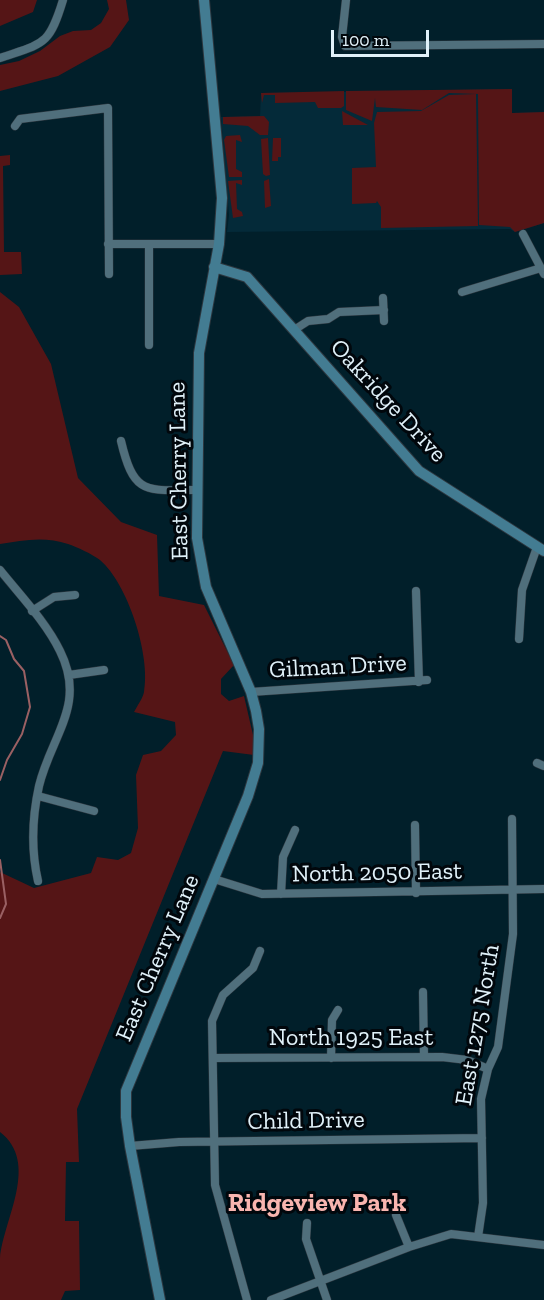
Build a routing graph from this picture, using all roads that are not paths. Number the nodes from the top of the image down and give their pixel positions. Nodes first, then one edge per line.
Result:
1 (63, 0) edge
2 (204, 0) edge
3 (346, 0) edge
4 (544, 44) edge
5 (0, 58) edge
6 (15, 126) dead end
7 (524, 234) dead end
8 (108, 244) junction
9 (149, 244) junction
10 (219, 244) junction
11 (214, 267) junction
12 (543, 271) edge
13 (109, 274) dead end
14 (462, 292) dead end
15 (383, 298) dead end
16 (384, 310) junction
17 (384, 321) dead end
18 (294, 330) junction
19 (150, 345) dead end
20 (121, 441) dead end
21 (196, 489) junction
22 (540, 549) edge
23 (0, 570) edge
24 (416, 591) dead end
25 (75, 595) dead end
26 (32, 611) junction
27 (519, 639) dead end
28 (104, 670) dead end
29 (69, 675) junction
30 (251, 692) junction
31 (38, 796) junction
32 (94, 811) dead end
33 (512, 819) dead end
34 (415, 825) dead end
35 (295, 830) dead end
36 (214, 879) junction
37 (38, 881) dead end
38 (544, 889) edge
39 (514, 890) junction
40 (416, 893) junction
41 (281, 894) junction
42 (260, 951) dead end
43 (423, 992) dead end
44 (338, 1010) dead end
45 (424, 1057) junction
46 (213, 1058) junction
47 (331, 1058) junction
48 (488, 1069) junction
49 (482, 1137) junction
50 (214, 1142) junction
51 (130, 1146) junction
52 (396, 1215) dead end
53 (307, 1223) dead end
54 (478, 1237) junction
55 (544, 1245) edge
56 (409, 1247) junction
57 (321, 1280) junction
58 (160, 1300) edge
59 (247, 1300) edge
60 (271, 1300) edge
61 (327, 1300) edge

1 - 5 street
2 - 10 street, East Cherry Lane
3 - 4 street
6 - 8 street
7 - 12 street
8 - 9 street
8 - 13 street
9 - 10 street
9 - 19 street
10 - 11 street, East Cherry Lane
11 - 18 street, Oakridge Drive
11 - 21 street, East Cherry Lane
12 - 14 street
15 - 16 street
16 - 17 street
16 - 18 street
18 - 22 street, Oakridge Drive
20 - 21 street
21 - 30 street, East Cherry Lane
22 - 27 street
23 - 26 street
24 - 30 street, Gilman Drive
25 - 26 street
26 - 29 street
28 - 29 street
29 - 31 street
30 - 36 street, East Cherry Lane
31 - 32 street
31 - 37 street
33 - 39 street, East 1275 North
34 - 40 street
35 - 41 street
36 - 41 street, North 2050 East
36 - 51 street, East Cherry Lane
38 - 39 street, North 2050 East
39 - 40 street, North 2050 East
39 - 48 street, East 1275 North
40 - 41 street, North 2050 East
42 - 46 street
43 - 45 street
44 - 47 street
45 - 47 street, North 1925 East
45 - 48 street, North 1925 East
46 - 47 street, North 1925 East
46 - 50 street
48 - 49 street, East 1275 North
49 - 50 street, Child Drive
49 - 54 street, East 1275 North
50 - 51 street, Child Drive
50 - 59 street
51 - 58 street, East Cherry Lane
52 - 56 street
53 - 57 street
54 - 55 street
54 - 56 street
56 - 57 street
57 - 60 street
57 - 61 street

